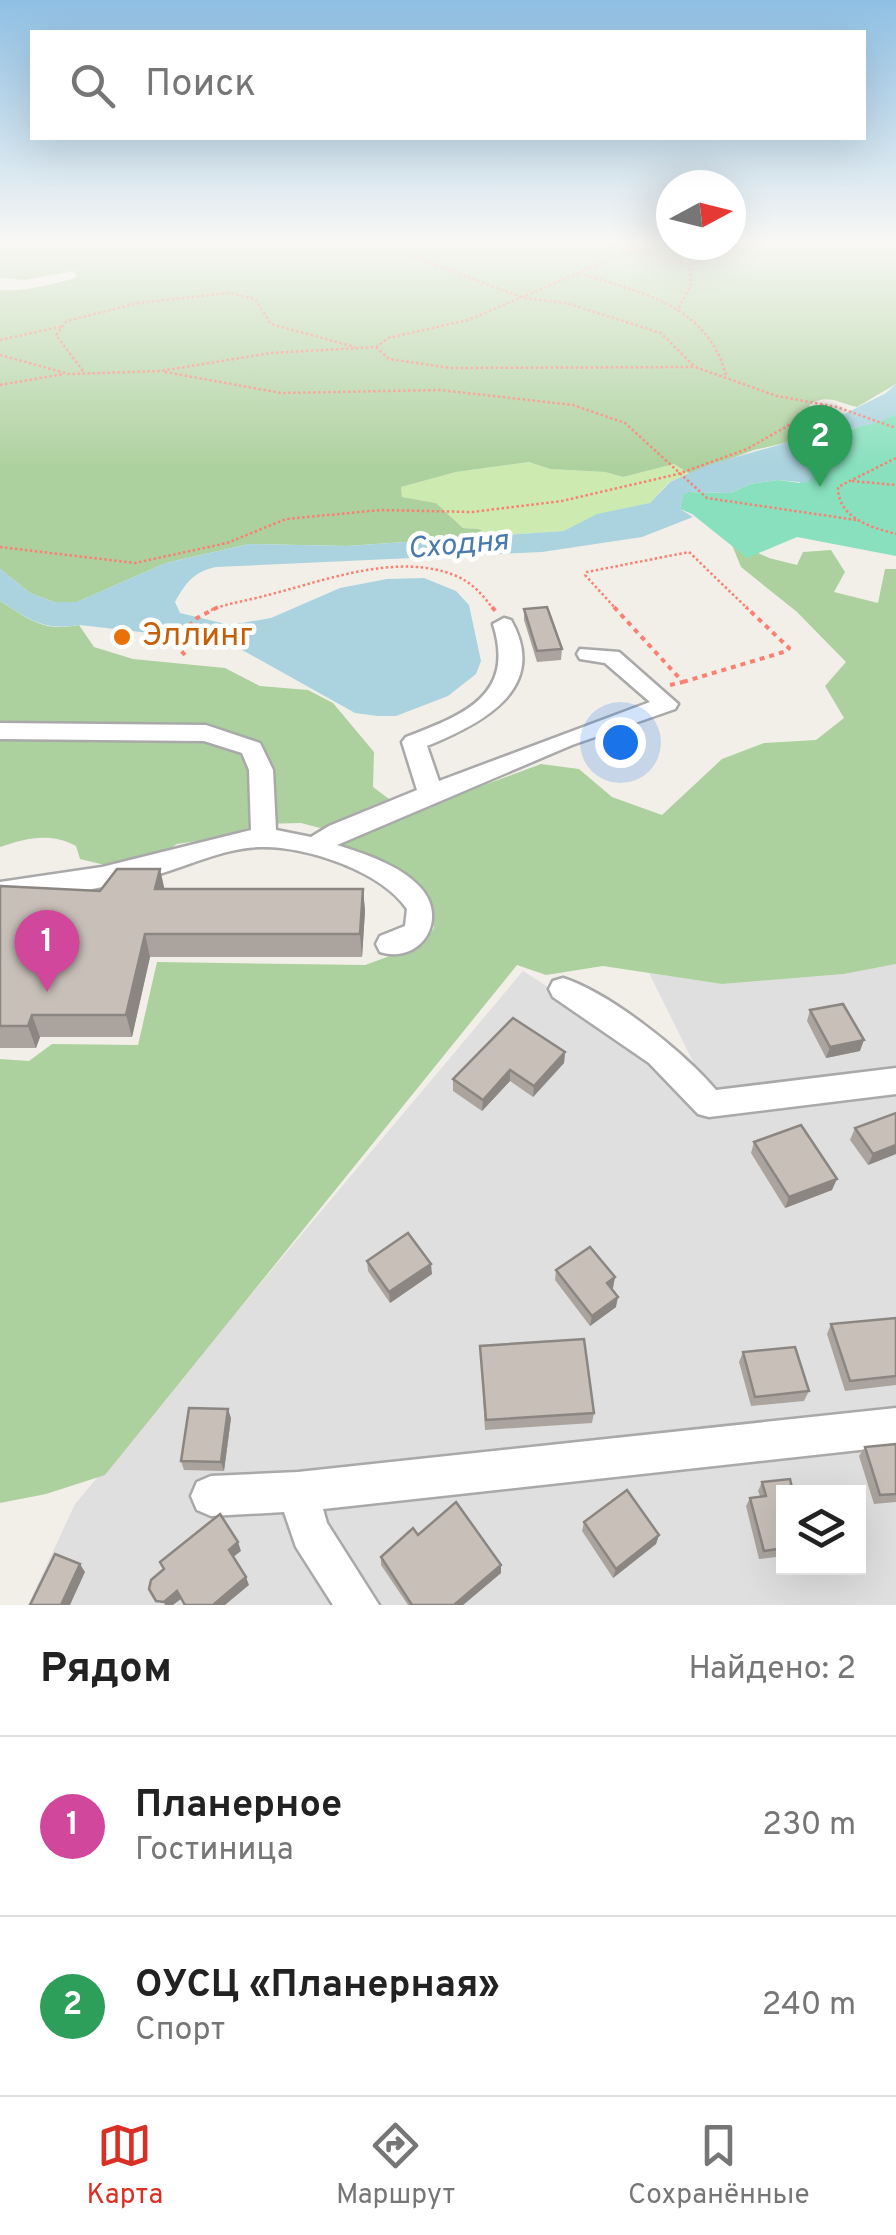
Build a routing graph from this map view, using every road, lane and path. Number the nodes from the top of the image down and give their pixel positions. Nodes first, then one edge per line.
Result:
1 (83, 317) edge
2 (266, 317) edge
3 (476, 317) edge
4 (610, 317) edge
5 (688, 317) edge
6 (63, 326) junction
7 (0, 340) edge
8 (376, 347) junction
9 (360, 348) junction
10 (0, 355) edge
11 (695, 367) junction
12 (160, 371) junction
13 (84, 373) junction
14 (69, 374) junction
15 (726, 375) junction
16 (0, 386) edge
17 (824, 405) junction
18 (896, 428) edge
19 (896, 458) edge
20 (679, 474) junction
21 (848, 481) junction
22 (896, 485) edge
23 (856, 520) junction
24 (896, 534) edge
25 (0, 547) edge
26 (202, 613) joint
27 (504, 624) joint
28 (588, 654) dead end
29 (184, 655) dead end
30 (683, 682) joint
31 (0, 731) edge
32 (431, 795) junction
33 (264, 838) junction
34 (318, 846) junction
35 (0, 892) edge
36 (390, 944) dead end
37 (563, 989) dead end
38 (896, 1081) edge
39 (896, 1427) edge
40 (298, 1492) junction
41 (211, 1496) dead end
42 (358, 1605) edge

1 - 6 path
2 - 9 path
3 - 8 path
4 - 11 path
5 - 15 path
6 - 7 path
6 - 13 path
8 - 9 path
8 - 11 path
9 - 12 path
10 - 14 path
11 - 15 path
12 - 13 path
12 - 20 path
13 - 14 path
14 - 16 path
15 - 17 path
17 - 18 path
17 - 20 path
19 - 21 path
20 - 23 path
20 - 25 path
21 - 22 path
21 - 23 path
23 - 24 path
26 - 27 path
26 - 29 path
27 - 32 lane
28 - 32 lane
30 - 30 path
31 - 33 lane
32 - 34 lane
33 - 34 lane
33 - 35 lane
34 - 36 lane
37 - 38 lane
39 - 40 lane
40 - 41 lane
40 - 42 lane

